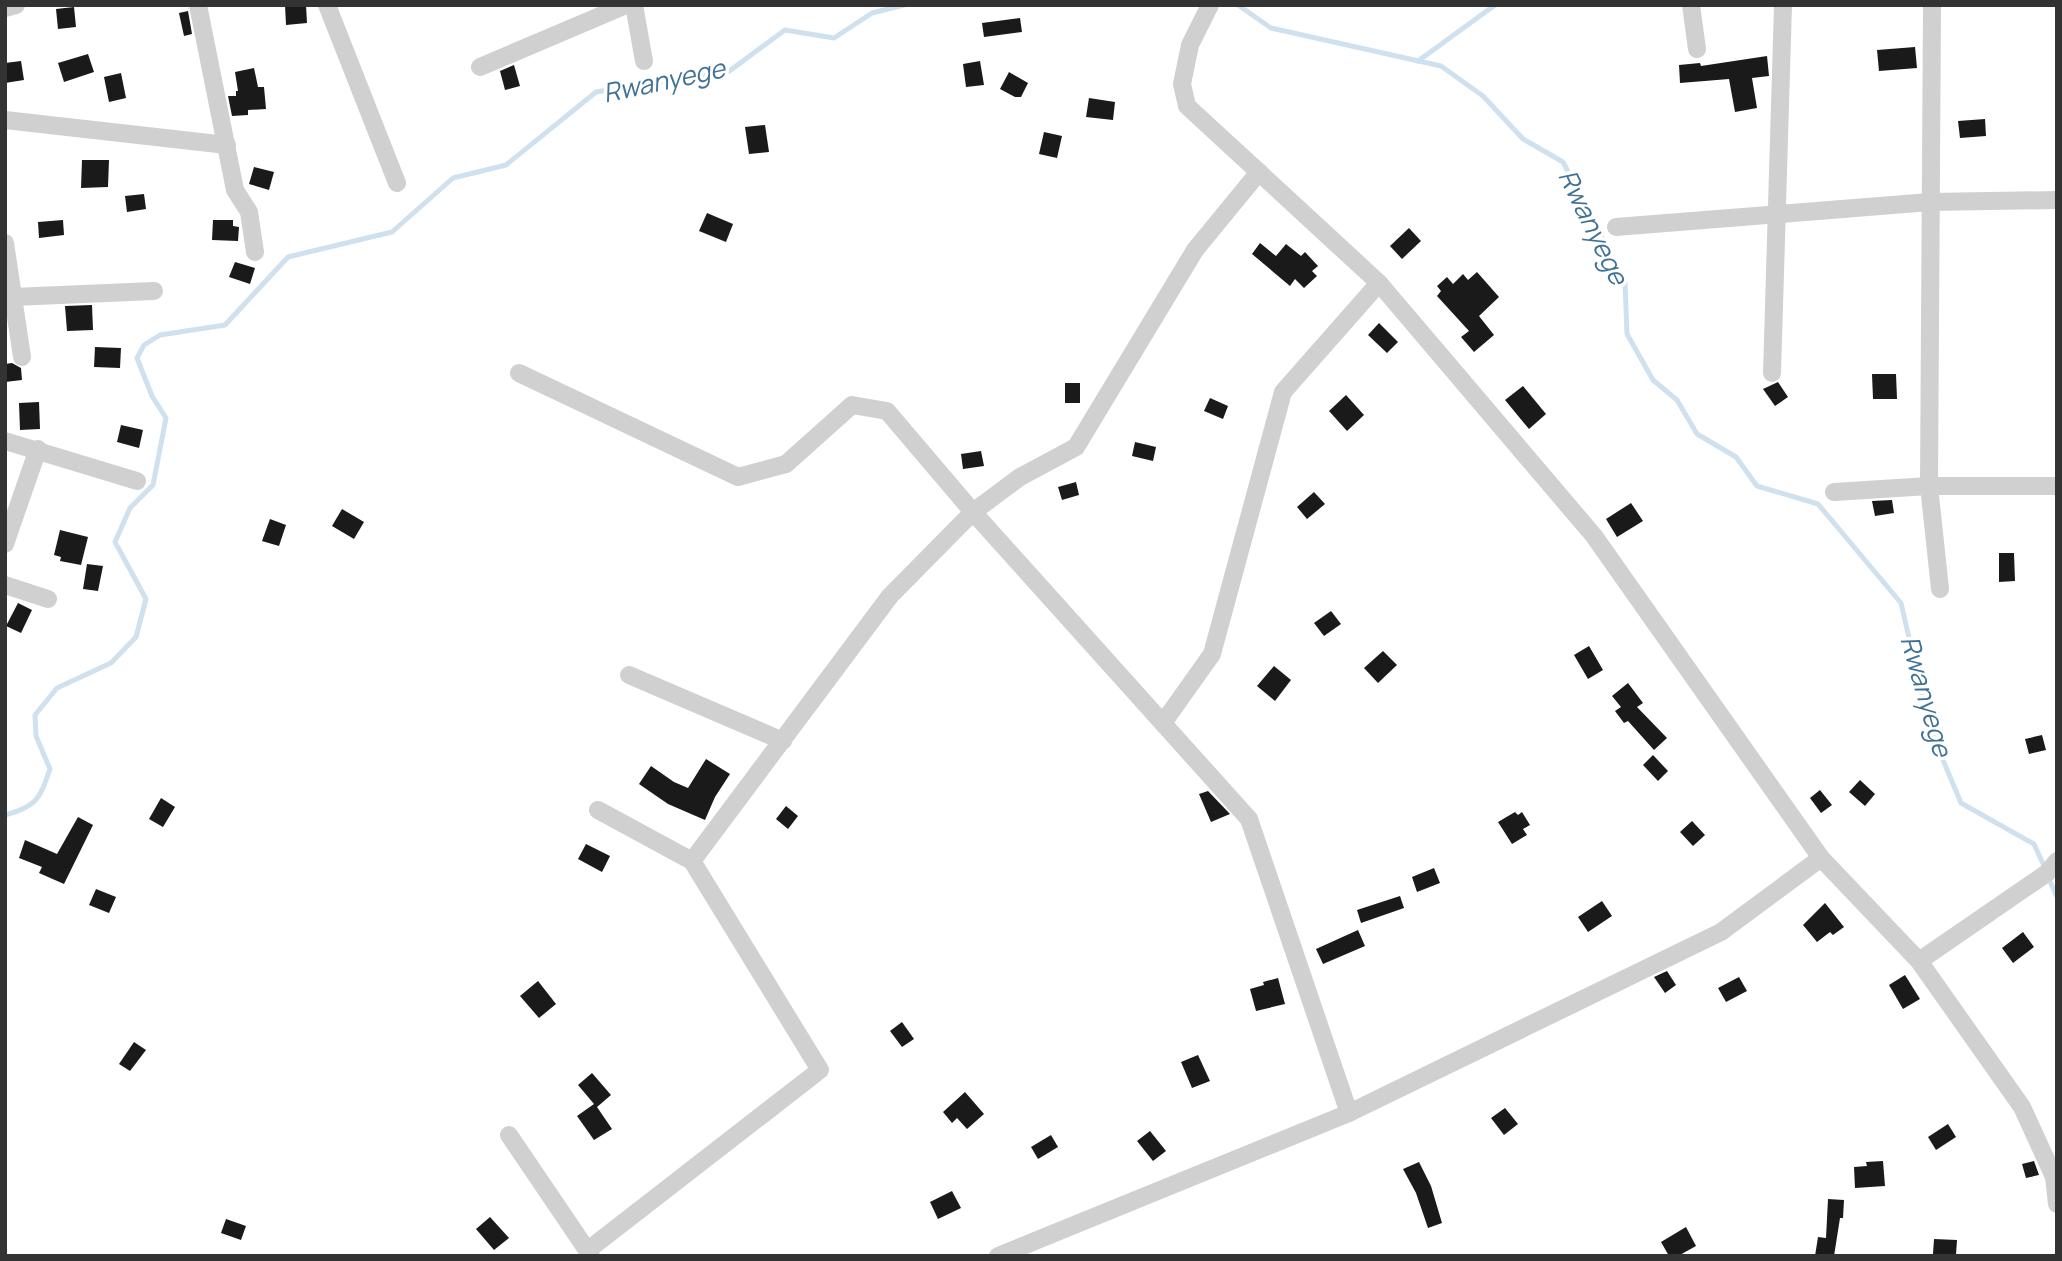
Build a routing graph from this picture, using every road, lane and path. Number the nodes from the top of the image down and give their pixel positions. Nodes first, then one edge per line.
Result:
1 (16, 5) edge
2 (198, 5) edge
3 (327, 5) edge
4 (626, 5) edge
5 (634, 5) edge
6 (1210, 5) edge
7 (1691, 5) edge
8 (1783, 5) edge
9 (1931, 5) edge
10 (5, 8) edge
11 (1697, 49) dead end
12 (644, 61) dead end
13 (480, 67) dead end
14 (5, 120) edge
15 (227, 145) junction
16 (1259, 172) junction
17 (397, 183) dead end
18 (2057, 200) edge
19 (1930, 202) junction
20 (1777, 215) junction
21 (1616, 227) dead end
22 (5, 243) edge
23 (255, 252) dead end
24 (1379, 283) junction
25 (154, 291) dead end
26 (13, 297) junction
27 (22, 357) dead end
28 (519, 373) dead end
29 (1772, 373) dead end
30 (5, 441) edge
31 (38, 449) junction
32 (137, 481) dead end
33 (1930, 486) junction
34 (2057, 486) edge
35 (1834, 492) dead end
36 (973, 512) junction
37 (5, 544) edge
38 (5, 585) edge
39 (1940, 589) dead end
40 (48, 599) dead end
41 (629, 676) dead end
42 (1163, 723) junction
43 (783, 740) junction
44 (598, 810) dead end
45 (1821, 858) junction
46 (692, 861) junction
47 (2057, 861) edge
48 (1919, 961) junction
49 (1349, 1113) junction
50 (509, 1135) dead end
51 (2057, 1203) edge
52 (589, 1253) edge
53 (999, 1256) edge

1 - 10 street
2 - 15 street
3 - 17 street
4 - 13 street
5 - 12 street
6 - 16 street
7 - 11 street
8 - 20 street
9 - 19 street
14 - 15 street
15 - 23 street
16 - 24 street
16 - 36 street
18 - 19 street
19 - 20 street
19 - 33 street
20 - 21 street
20 - 29 street
22 - 26 street
24 - 42 street
24 - 45 street
25 - 26 street
26 - 27 street
28 - 36 street
30 - 31 street
31 - 32 street
31 - 37 street
33 - 34 street
33 - 35 street
33 - 39 street
36 - 42 street
36 - 43 street
38 - 40 street
41 - 43 street
42 - 49 street
43 - 46 street
44 - 46 street
45 - 48 street
45 - 49 street
46 - 52 street
47 - 48 street
48 - 51 street
49 - 53 street
50 - 52 street

